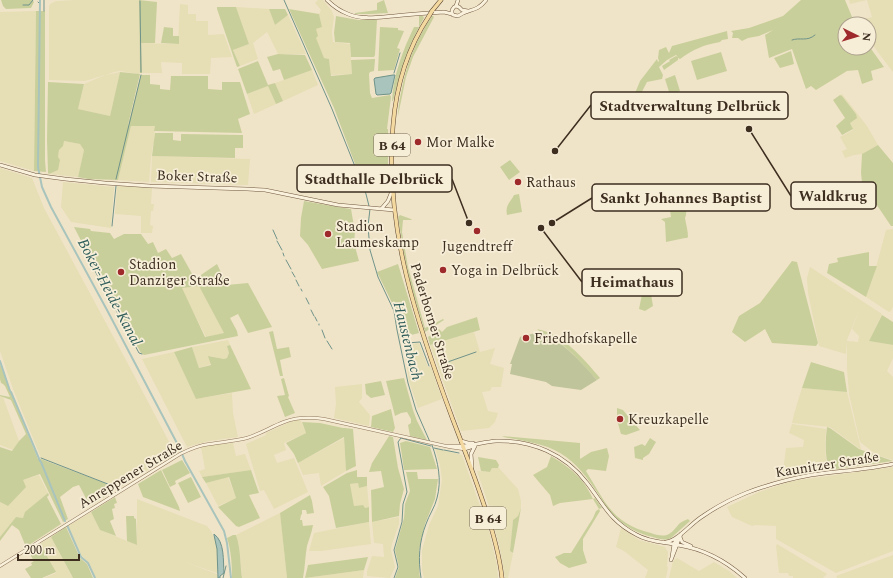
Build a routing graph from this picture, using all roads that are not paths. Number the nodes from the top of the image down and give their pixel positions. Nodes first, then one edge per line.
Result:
1 (327, 0) edge
2 (441, 0) edge
3 (459, 0) edge
4 (486, 0) edge
5 (459, 9) junction
6 (452, 12) junction
7 (0, 165) edge
8 (392, 191) junction
9 (382, 208) junction
10 (394, 210) junction
11 (462, 441) junction
12 (476, 445) junction
13 (464, 447) junction
14 (893, 464) edge
15 (472, 470) junction
16 (679, 537) junction
17 (662, 542) junction
18 (676, 544) junction
19 (698, 549) junction
20 (672, 554) junction
21 (0, 566) edge
22 (502, 578) edge
23 (746, 578) edge

1 - 6 main road
2 - 8 main road, Paderborner Straße / B 64, bridge
3 - 5 main road
4 - 5 main road
5 - 6 main road
5 - 6 main road
7 - 9 main road, Boker Straße
8 - 9 main road
8 - 10 main road, Paderborner Straße / B 64
9 - 10 main road, Boker Straße
10 - 11 main road, Paderborner Straße / B 64
11 - 12 main road
11 - 13 main road, Paderborner Straße / B 64
12 - 13 main road
12 - 15 main road
12 - 17 main road
13 - 15 main road, Paderborner Straße / B 64
13 - 21 street, Anreppener Straße
14 - 16 main road, Kaunitzer Straße
15 - 22 main road, Paderborner Straße / B 64
16 - 17 main road
16 - 18 main road
16 - 19 main road
17 - 18 main road
17 - 20 main road
18 - 19 main road
18 - 20 main road
18 - 20 main road
19 - 23 main road

